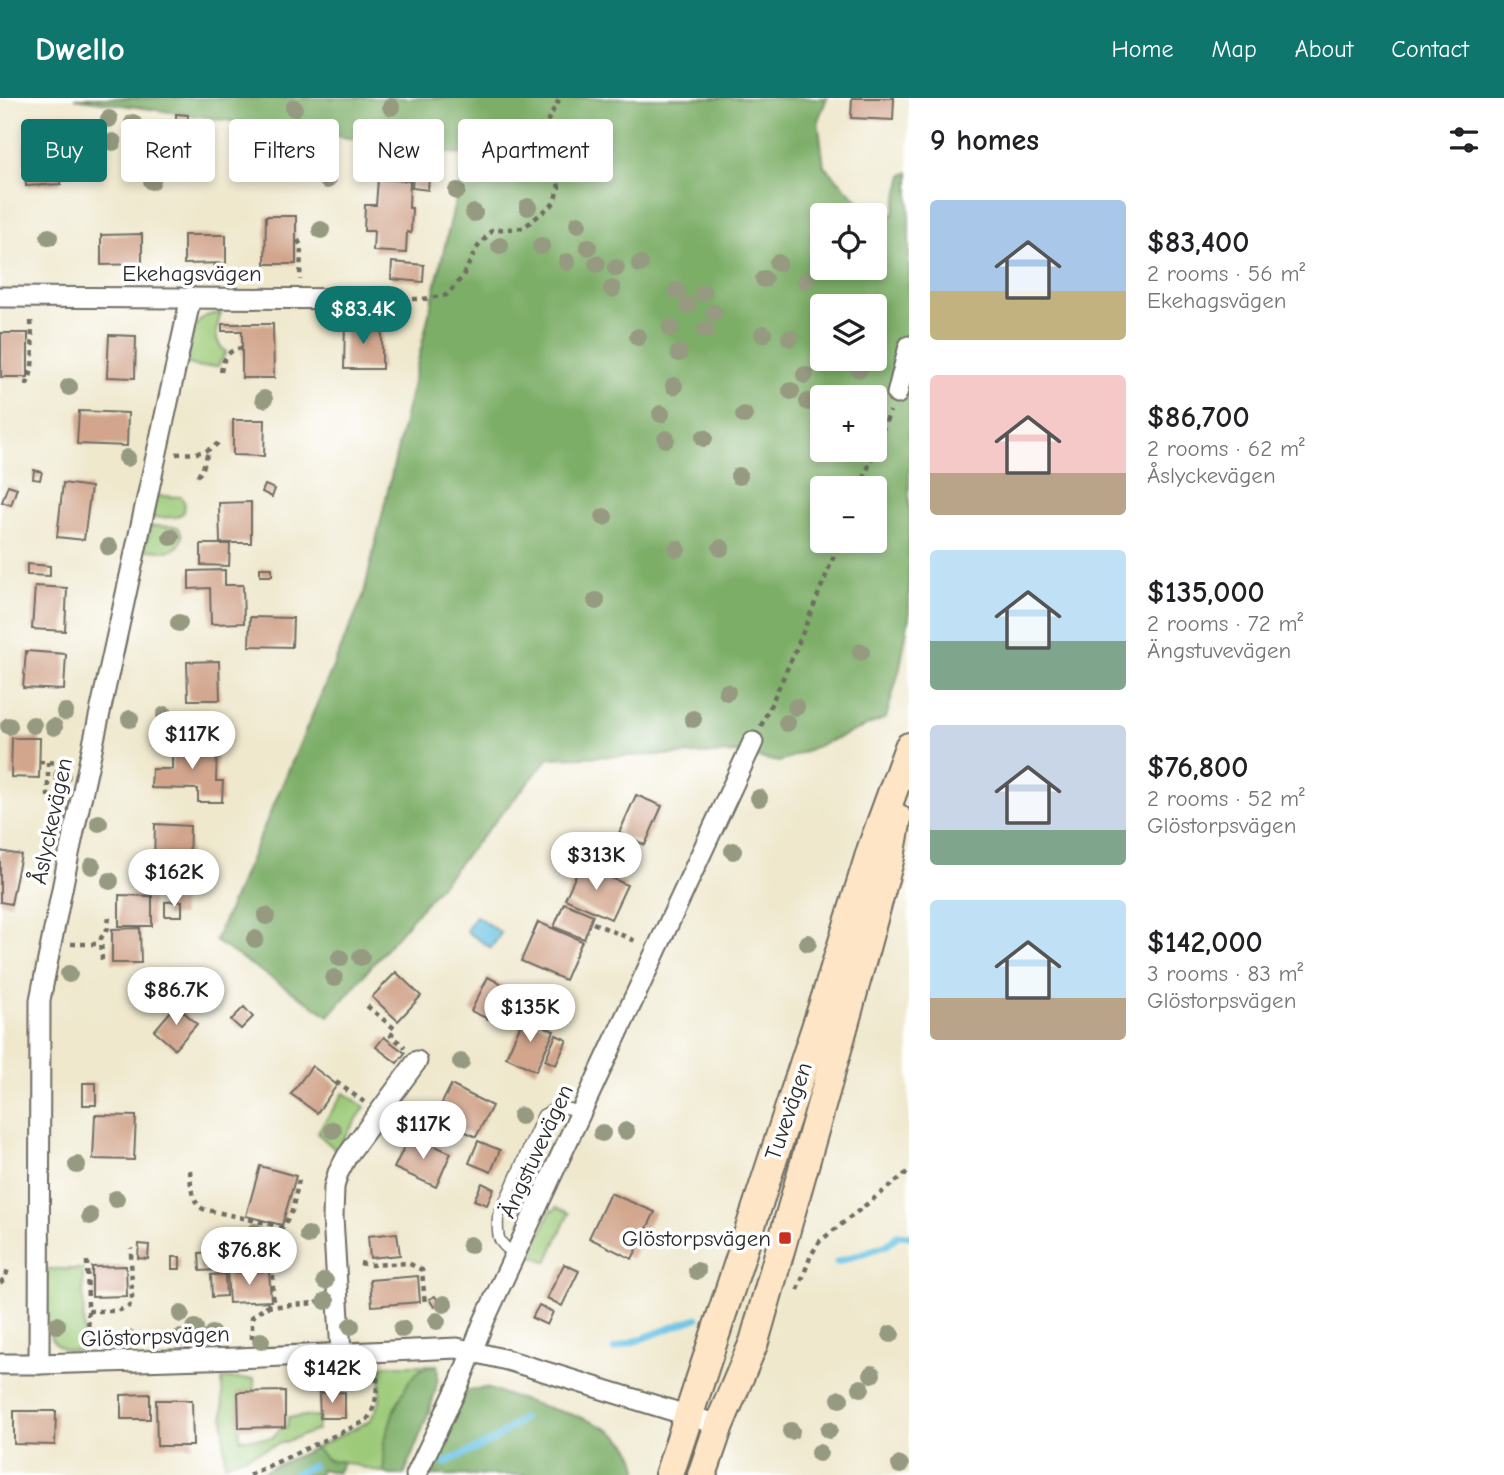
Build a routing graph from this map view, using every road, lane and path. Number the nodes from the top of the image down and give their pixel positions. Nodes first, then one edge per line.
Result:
1 (560, 98) edge
2 (298, 240) dead end
3 (0, 297) edge
4 (30, 297) junction
5 (191, 297) junction
6 (300, 298) junction
7 (383, 299) joint
8 (909, 346) edge
9 (242, 348) dead end
10 (221, 373) dead end
11 (26, 385) dead end
12 (897, 394) joint
13 (887, 419) edge
14 (218, 443) dead end
15 (208, 451) junction
16 (157, 454) junction
17 (197, 476) dead end
18 (834, 553) edge
19 (754, 742) joint
20 (909, 747) edge
21 (909, 753) edge
22 (39, 762) dead end
23 (48, 762) junction
24 (89, 764) junction
25 (48, 800) dead end
26 (109, 914) dead end
27 (593, 923) dead end
28 (51, 944) junction
29 (101, 944) junction
30 (657, 950) junction
31 (102, 960) dead end
32 (368, 1006) dead end
33 (417, 1061) joint
34 (336, 1082) dead end
35 (379, 1113) junction
36 (581, 1113) junction
37 (190, 1170) dead end
38 (909, 1171) edge
39 (300, 1175) dead end
40 (131, 1248) dead end
41 (515, 1254) junction
42 (88, 1261) dead end
43 (273, 1261) dead end
44 (360, 1262) dead end
45 (9, 1266) dead end
46 (0, 1283) edge
47 (795, 1298) dead end
48 (318, 1300) dead end
49 (425, 1305) dead end
50 (266, 1307) junction
51 (88, 1311) junction
52 (376, 1351) junction
53 (472, 1352) junction
54 (341, 1353) junction
55 (253, 1358) junction
56 (89, 1363) junction
57 (0, 1364) edge
58 (39, 1364) junction
59 (688, 1416) junction
60 (719, 1425) junction
61 (249, 1475) edge
62 (416, 1475) edge
63 (669, 1475) edge
64 (702, 1475) edge

1 - 7 path
2 - 6 path
3 - 4 street, Ekehagsvägen
4 - 5 street, Ekehagsvägen
4 - 11 path
5 - 6 street, Ekehagsvägen
5 - 16 street, Åslyckevägen
6 - 7 street, Ekehagsvägen
8 - 12 street
9 - 10 path
12 - 13 path
14 - 15 path
15 - 16 path
15 - 17 path
16 - 24 street, Åslyckevägen
18 - 19 path
19 - 30 street, Ängstuvevägen
20 - 59 main road, Tuvevägen
21 - 60 main road, Tuvevägen
22 - 23 path
23 - 24 path
23 - 25 path
24 - 28 street, Åslyckevägen
26 - 29 path
27 - 30 path
28 - 29 path
28 - 58 street, Åslyckevägen
29 - 31 path
30 - 36 street, Ängstuvevägen
32 - 33 path
33 - 35 street
34 - 35 path
35 - 54 street
36 - 41 street, Ängstuvevägen
36 - 41 lane
37 - 39 path
38 - 47 path
40 - 51 path
41 - 53 street, Ängstuvevägen
42 - 51 path
43 - 50 path
44 - 49 path
45 - 46 path
48 - 50 path
50 - 55 path
51 - 56 path
52 - 53 street, Glöstorpsvägen
52 - 54 street, Glöstorpsvägen
52 - 61 path
53 - 59 street, Glöstorpsvägen
53 - 62 street, Ängstuvevägen
54 - 55 street, Glöstorpsvägen
55 - 56 street, Glöstorpsvägen
56 - 58 street, Glöstorpsvägen
57 - 58 street, Glöstorpsvägen
59 - 60 street, Glöstorpsvägen
59 - 63 main road, Tuvevägen
60 - 64 main road, Tuvevägen

